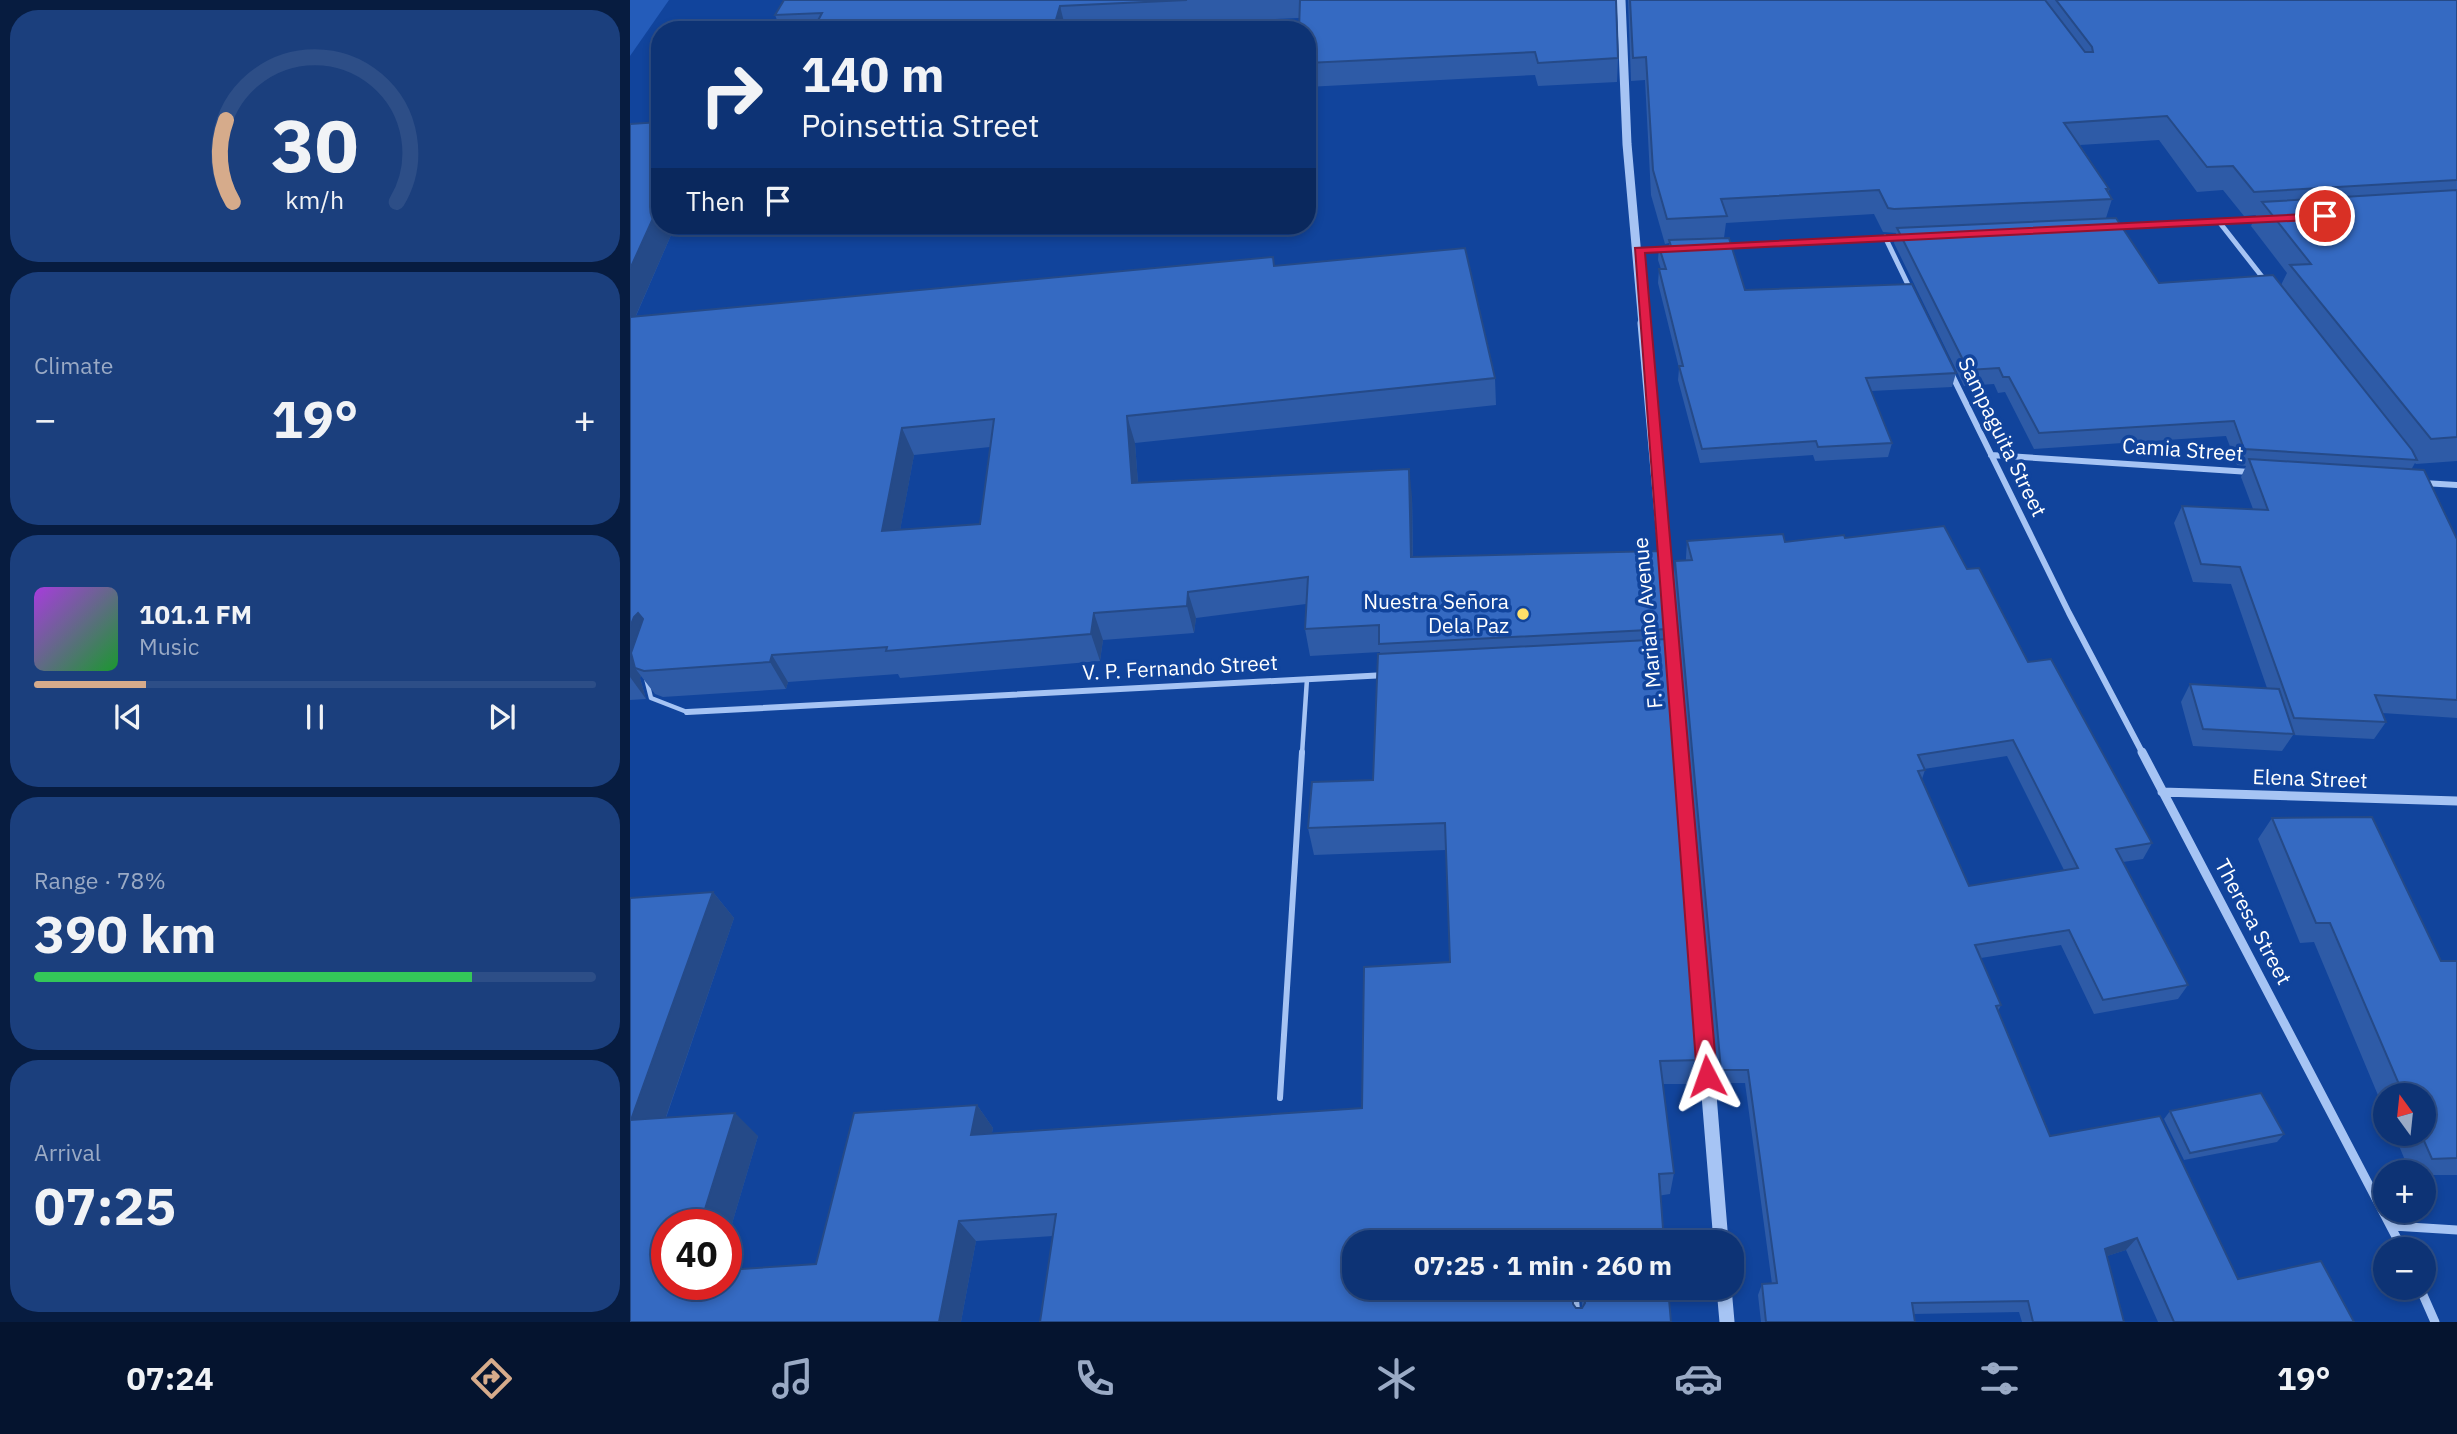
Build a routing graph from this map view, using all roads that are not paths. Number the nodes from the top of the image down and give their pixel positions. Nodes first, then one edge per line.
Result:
1 (1621, 0) edge
2 (2276, 219) edge
3 (2220, 223) junction
4 (2108, 228) edge
5 (1913, 236) edge
6 (1885, 237) junction
7 (1721, 246) edge
8 (1680, 248) edge
9 (1639, 250) junction
10 (2271, 288) edge
11 (1919, 306) edge
12 (1946, 363) edge
13 (1991, 456) junction
14 (2415, 472) edge
15 (2264, 473) edge
16 (2411, 482) edge
17 (2423, 483) junction
18 (2457, 485) edge
19 (2069, 612) joint
20 (1674, 661) junction
21 (1660, 662) edge
22 (649, 668) edge
23 (1402, 675) edge
24 (1307, 679) junction
25 (687, 712) joint
26 (2162, 792) junction
27 (2457, 801) edge
28 (1280, 1098) dead end
29 (2393, 1226) junction
30 (1720, 1230) edge
31 (2457, 1230) edge
32 (2398, 1237) edge
33 (1576, 1300) edge
34 (1725, 1300) edge
35 (2425, 1300) edge
36 (1578, 1322) edge
37 (1727, 1322) edge
38 (2435, 1322) edge

1 - 9 street, F. Mariano Avenue
2 - 3 street
3 - 4 street
3 - 10 street
5 - 6 street
6 - 7 street
6 - 11 street
8 - 9 street
9 - 20 street, F. Mariano Avenue
12 - 13 street, Sampaguita Street
13 - 15 street, Camia Street
13 - 19 street, Sampaguita Street
14 - 17 street
16 - 17 street
17 - 18 street
19 - 26 street, Theresa Street
20 - 21 street
20 - 30 street, F. Mariano Avenue
22 - 25 lane
23 - 24 street, V. P. Fernando Street
24 - 25 street, V. P. Fernando Street
24 - 28 lane
26 - 27 street, Elena Street
26 - 29 street, Theresa Street
29 - 31 street
29 - 32 street, Theresa Street
33 - 36 lane
34 - 37 street
35 - 38 street

